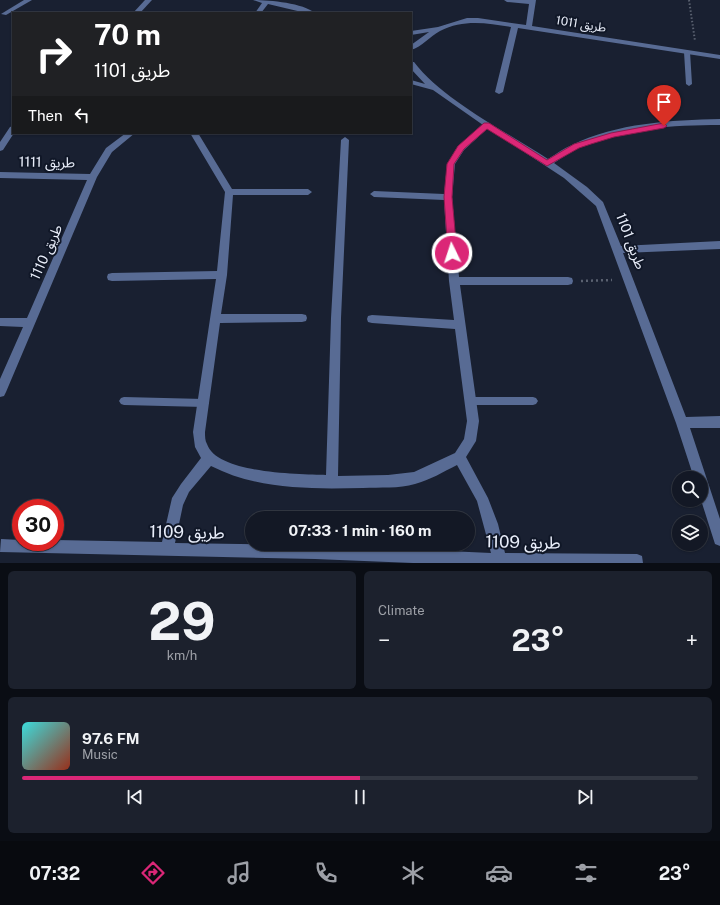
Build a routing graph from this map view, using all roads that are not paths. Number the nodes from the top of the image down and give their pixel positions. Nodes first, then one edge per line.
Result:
1 (29, 0) edge
2 (149, 0) edge
3 (256, 0) edge
4 (507, 0) edge
5 (266, 2) junction
6 (533, 2) edge
7 (137, 12) edge
8 (259, 12) edge
9 (309, 12) edge
10 (4, 14) dead end
11 (515, 25) junction
12 (529, 27) junction
13 (439, 29) junction
14 (412, 33) edge
15 (412, 47) edge
16 (687, 52) junction
17 (720, 57) edge
18 (412, 66) edge
19 (412, 82) edge
20 (690, 84) dead end
21 (437, 89) junction
22 (499, 92) dead end
23 (720, 122) edge
24 (487, 125) junction
25 (12, 130) edge
26 (130, 134) edge
27 (195, 134) edge
28 (345, 140) dead end
29 (0, 148) edge
30 (547, 163) junction
31 (0, 175) edge
32 (93, 177) junction
33 (229, 192) junction
34 (308, 192) dead end
35 (374, 194) dead end
36 (448, 197) junction
37 (720, 245) edge
38 (617, 250) junction
39 (222, 275) junction
40 (112, 277) dead end
41 (454, 281) junction
42 (568, 281) road end
43 (302, 318) dead end
44 (215, 319) junction
45 (372, 319) dead end
46 (0, 322) edge
47 (30, 322) junction
48 (461, 325) junction
49 (0, 392) edge
50 (124, 401) dead end
51 (533, 401) dead end
52 (471, 402) junction
53 (204, 403) junction
54 (720, 422) edge
55 (682, 423) junction
56 (459, 457) junction
57 (208, 458) junction
58 (698, 471) edge
59 (332, 482) junction
60 (708, 502) edge
61 (720, 539) edge
62 (1, 546) edge
63 (167, 549) junction
64 (500, 560) junction
65 (637, 562) dead end

1 - 10 street
2 - 7 street
3 - 5 street
4 - 6 street
5 - 8 street
5 - 9 street
6 - 12 street
11 - 12 street, طريق 1011
11 - 13 street, طريق 1011
11 - 22 street
12 - 16 street, طريق 1011
13 - 14 street, طريق 1011
13 - 15 street, طريق 1011
16 - 17 street, طريق 1011
16 - 20 lane
18 - 21 street, طريق 1101
19 - 21 street, طريق 1101
21 - 24 street, طريق 1101
23 - 30 street
24 - 30 street, طريق 1101
24 - 36 street
25 - 29 street
26 - 32 street, طريق 1110
27 - 33 street
28 - 59 street
30 - 38 street, طريق 1101
31 - 32 street, طريق 1111
32 - 47 street, طريق 1110
33 - 34 street
33 - 39 street
35 - 36 street
36 - 41 street
37 - 38 street
38 - 55 street, طريق 1101
39 - 40 street
39 - 44 street
41 - 42 street
41 - 48 street
43 - 44 street
44 - 53 street
45 - 48 street
46 - 47 street
47 - 49 street, طريق 1110
48 - 52 street
50 - 53 lane
51 - 52 lane
52 - 56 street
53 - 57 street
54 - 55 street
55 - 58 street, طريق 1101
56 - 59 street
56 - 64 street
57 - 59 street
57 - 63 street
60 - 61 street
62 - 63 street, طريق 1109
63 - 64 street, طريق 1109
64 - 65 street, طريق 1109

